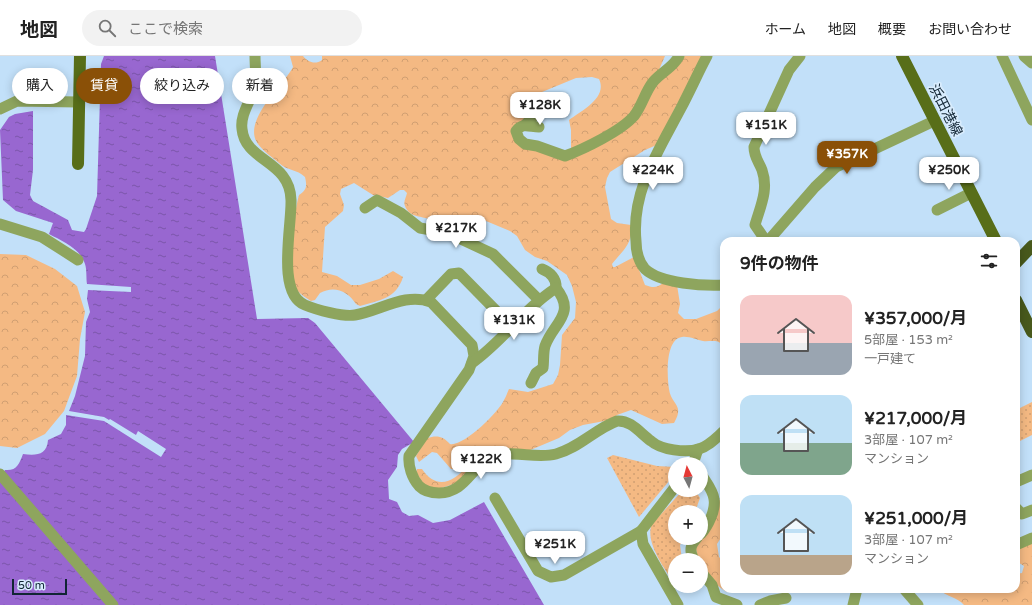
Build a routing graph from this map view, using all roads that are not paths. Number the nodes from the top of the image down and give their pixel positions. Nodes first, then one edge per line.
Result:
1 (80, 56) edge
2 (255, 56) edge
3 (679, 56) edge
4 (707, 56) edge
5 (800, 56) edge
6 (902, 56) edge
7 (1002, 56) edge
8 (1024, 56) edge
9 (1032, 63) edge
10 (79, 68) edge
11 (76, 102) edge
12 (548, 103) dead end
13 (78, 104) edge
14 (0, 109) edge
15 (1032, 120) edge
16 (934, 121) junction
17 (525, 125) junction
18 (539, 127) dead end
19 (78, 164) dead end
20 (971, 193) junction
21 (365, 208) dead end
22 (937, 210) dead end
23 (0, 224) edge
24 (764, 237) edge
25 (771, 237) edge
26 (994, 237) edge
27 (1032, 246) edge
28 (1020, 259) edge
29 (78, 260) dead end
30 (542, 269) dead end
31 (720, 285) edge
32 (556, 288) junction
33 (426, 300) junction
34 (539, 300) junction
35 (1020, 308) edge
36 (512, 327) junction
37 (1032, 332) edge
38 (472, 363) junction
39 (531, 382) dead end
40 (720, 435) edge
41 (698, 449) junction
42 (696, 457) edge
43 (0, 474) edge
44 (1032, 476) edge
45 (1020, 480) edge
46 (708, 484) edge
47 (668, 496) edge
48 (494, 498) dead end
49 (1032, 510) edge
50 (1020, 512) edge
51 (708, 524) edge
52 (641, 531) junction
53 (1032, 538) edge
54 (1020, 543) edge
55 (708, 580) edge
56 (856, 593) edge
57 (908, 593) edge
58 (786, 598) dead end
59 (113, 605) edge
60 (678, 605) edge
61 (737, 605) edge
62 (760, 605) edge
63 (853, 605) edge
64 (918, 605) edge

1 - 10 main road
2 - 33 street
3 - 17 street
4 - 31 street
5 - 24 street
6 - 16 main road, 浜田港線
7 - 15 street
8 - 9 street
11 - 14 street
12 - 17 street
13 - 19 main road
16 - 20 main road, 浜田港線
16 - 25 street
17 - 18 street
20 - 22 street
20 - 26 main road, 浜田港線
21 - 34 street
23 - 29 street
27 - 28 highway
30 - 32 street
32 - 34 street
32 - 39 street
33 - 36 street
33 - 38 street
34 - 36 street
35 - 37 highway
36 - 38 street
38 - 41 street
40 - 41 street
41 - 42 street
43 - 59 street
44 - 45 street
46 - 51 street
47 - 52 street
48 - 52 street
49 - 50 street
52 - 60 street
53 - 54 street
55 - 61 street
56 - 63 street
57 - 64 street
58 - 62 street

